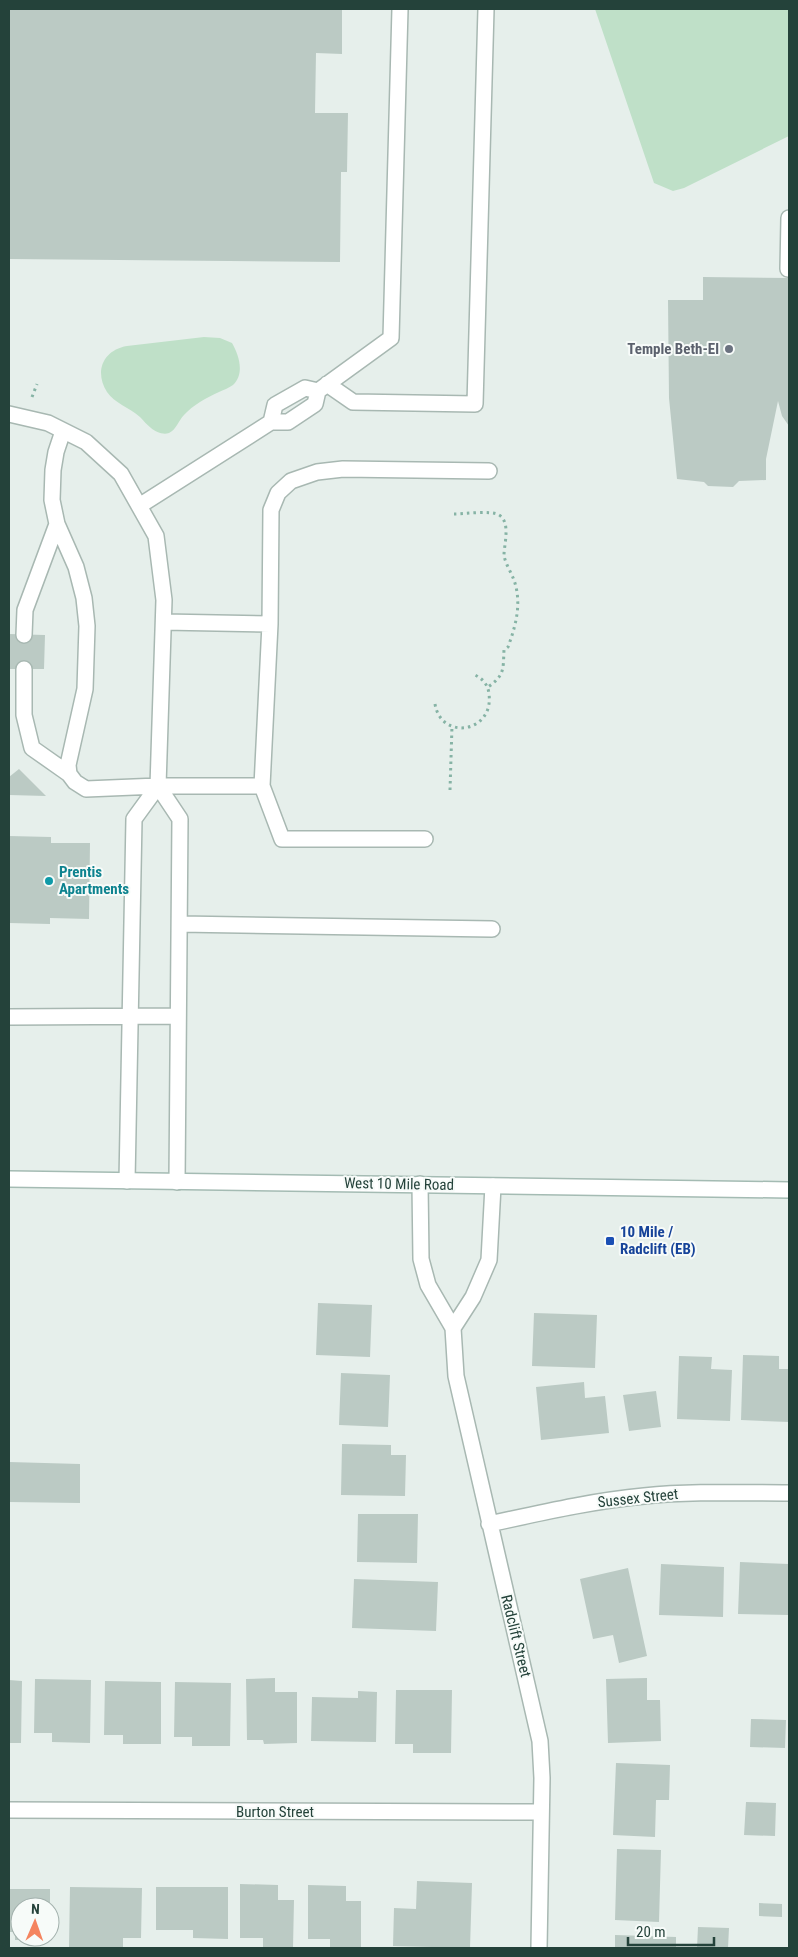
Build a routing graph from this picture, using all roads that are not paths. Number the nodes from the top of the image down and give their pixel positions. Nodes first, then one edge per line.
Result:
1 (400, 9) edge
2 (486, 9) edge
3 (789, 218) edge
4 (788, 269) edge
5 (323, 388) junction
6 (9, 414) edge
7 (271, 422) junction
8 (63, 431) junction
9 (489, 471) dead end
10 (139, 506) junction
11 (57, 524) junction
12 (164, 622) junction
13 (270, 624) junction
14 (24, 635) dead end
15 (24, 669) dead end
16 (69, 774) junction
17 (158, 786) junction
18 (262, 786) junction
19 (425, 838) dead end
20 (180, 924) junction
21 (492, 929) dead end
22 (130, 1016) junction
23 (178, 1016) junction
24 (9, 1017) edge
25 (9, 1179) edge
26 (127, 1182) junction
27 (177, 1182) junction
28 (420, 1184) junction
29 (493, 1186) junction
30 (789, 1190) edge
31 (453, 1328) junction
32 (789, 1493) edge
33 (489, 1524) junction
34 (9, 1810) edge
35 (541, 1812) junction
36 (539, 1948) edge

1 - 5 street
2 - 5 street
3 - 4 street
5 - 7 street
5 - 7 street
6 - 8 street
7 - 10 street
8 - 10 street
8 - 11 street
9 - 13 street
10 - 12 street
11 - 14 street
11 - 16 street
12 - 13 street
12 - 17 street
13 - 18 street
15 - 16 street
16 - 17 street
17 - 18 street
17 - 20 street
17 - 22 street
18 - 19 street
20 - 21 street
20 - 23 street
22 - 23 street
22 - 24 street
22 - 26 street
23 - 27 street
25 - 26 street, West 10 Mile Road
26 - 27 street, West 10 Mile Road
27 - 28 street, West 10 Mile Road
28 - 29 street, West 10 Mile Road
28 - 31 street
29 - 30 street, West 10 Mile Road
29 - 31 street
31 - 33 street, Radclift Street
32 - 33 street, Sussex Street
33 - 35 street, Radclift Street
34 - 35 street, Burton Street
35 - 36 street, Radclift Street

